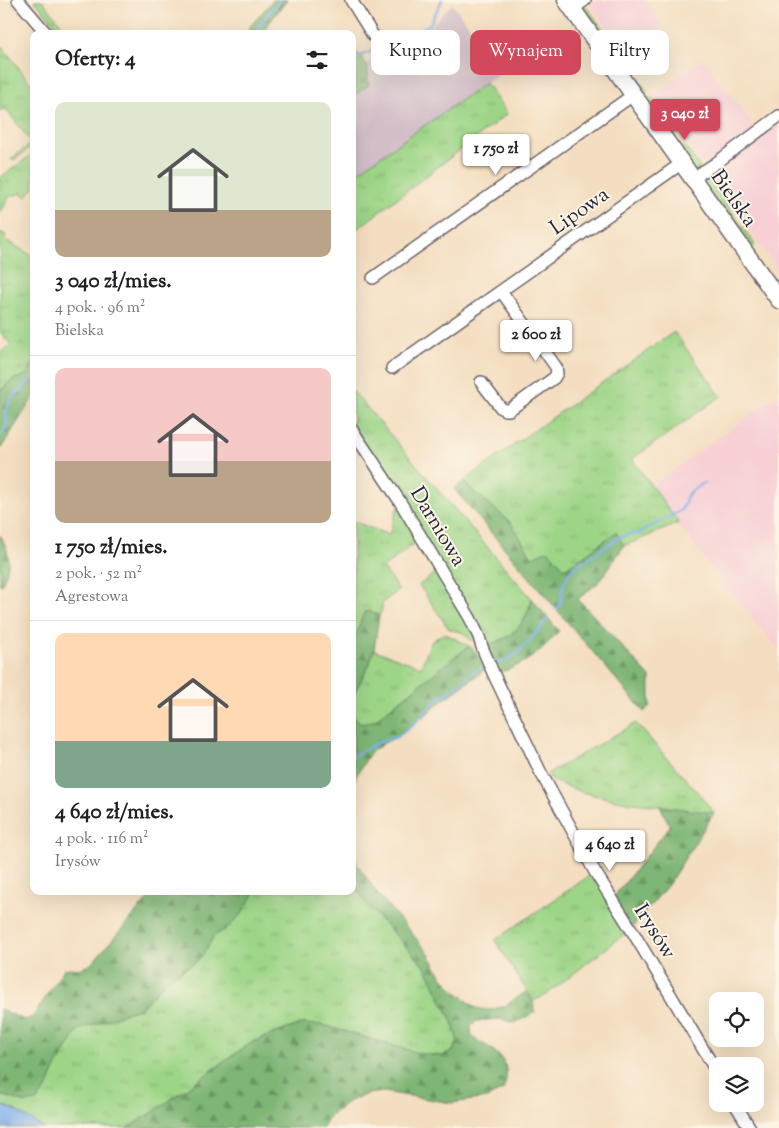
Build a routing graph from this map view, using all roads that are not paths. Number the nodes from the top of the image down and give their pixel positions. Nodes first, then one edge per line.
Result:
1 (18, 0) edge
2 (351, 0) edge
3 (575, 3) edge
4 (44, 30) edge
5 (371, 33) edge
6 (633, 95) junction
7 (779, 116) edge
8 (682, 163) junction
9 (693, 178) junction
10 (373, 278) dead end
11 (501, 291) junction
12 (779, 300) edge
13 (392, 368) dead end
14 (481, 382) dead end
15 (356, 436) edge
16 (494, 675) joint
17 (709, 1059) edge
18 (740, 1112) edge
19 (750, 1128) edge

1 - 4 street
2 - 5 street
3 - 6 main road, Bielska
6 - 8 main road, Bielska
6 - 10 street
7 - 9 street
8 - 9 main road, Bielska
8 - 11 street, Lipowa
9 - 12 main road, Bielska
11 - 13 street, Lipowa
11 - 14 street
15 - 16 street, Darniowa
16 - 17 street, Irysów
18 - 19 street

